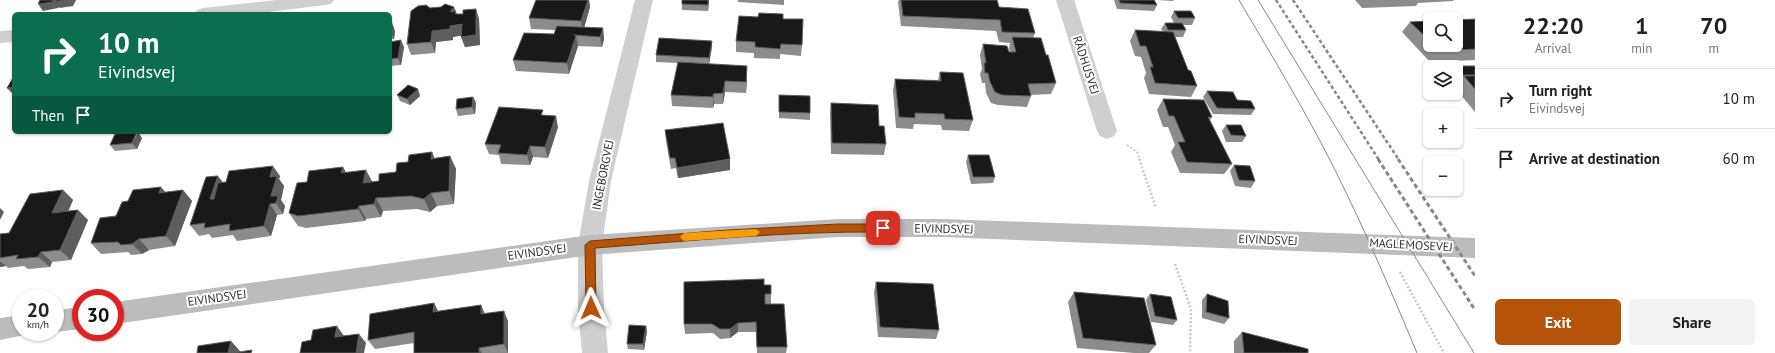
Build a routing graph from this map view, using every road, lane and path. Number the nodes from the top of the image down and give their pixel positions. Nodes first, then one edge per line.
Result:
1 (325, 0) edge
2 (644, 0) edge
3 (1065, 0) edge
4 (220, 12) edge
5 (12, 36) edge
6 (0, 37) edge
7 (1107, 131) dead end
8 (1136, 152) dead end
9 (1166, 237) junction
10 (1347, 242) joint
11 (590, 245) junction
12 (1475, 248) edge
13 (1418, 304) dead end
14 (124, 312) edge
15 (12, 327) edge
16 (0, 329) edge
17 (595, 353) edge
18 (1190, 353) edge
19 (1444, 353) edge

1 - 4 street
2 - 11 street, INGEBORGVEJ
3 - 7 street, RÅDHUSVEJ
5 - 6 street
8 - 9 path
9 - 10 street, EIVINDSVEJ
9 - 11 street, EIVINDSVEJ
9 - 18 path
10 - 12 street, MAGLEMOSEVEJ
11 - 14 street, EIVINDSVEJ
11 - 17 street, INGEBORGVEJ
13 - 19 path
15 - 16 street

